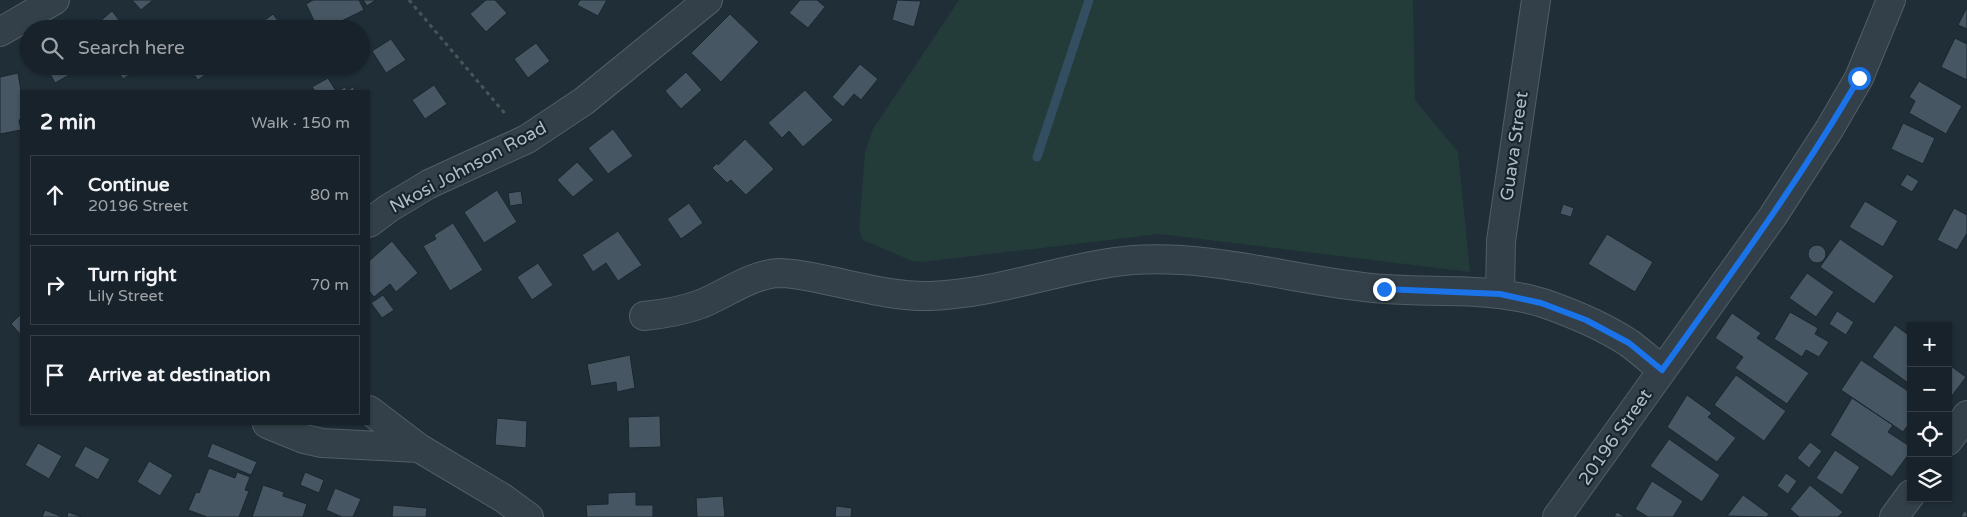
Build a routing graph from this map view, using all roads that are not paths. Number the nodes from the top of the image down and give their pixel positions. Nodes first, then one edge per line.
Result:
1 (55, 0) edge
2 (708, 0) edge
3 (1536, 0) edge
4 (1891, 0) edge
5 (20, 20) edge
6 (21, 20) edge
7 (0, 32) edge
8 (370, 222) edge
9 (1500, 294) junction
10 (644, 316) dead end
11 (1662, 370) junction
12 (370, 411) edge
13 (1967, 415) edge
14 (269, 425) edge
15 (1952, 436) edge
16 (419, 448) junction
17 (1907, 499) edge
18 (529, 517) edge
19 (1557, 517) edge
20 (1894, 517) edge

1 - 6 street
2 - 8 street, Nkosi Johnson Road
3 - 9 street, Guava Street
4 - 11 street, 20196 Street
5 - 7 street
9 - 10 street
9 - 11 street
11 - 19 street, 20196 Street
12 - 16 street
13 - 15 street
14 - 16 street
16 - 18 street
17 - 20 street

